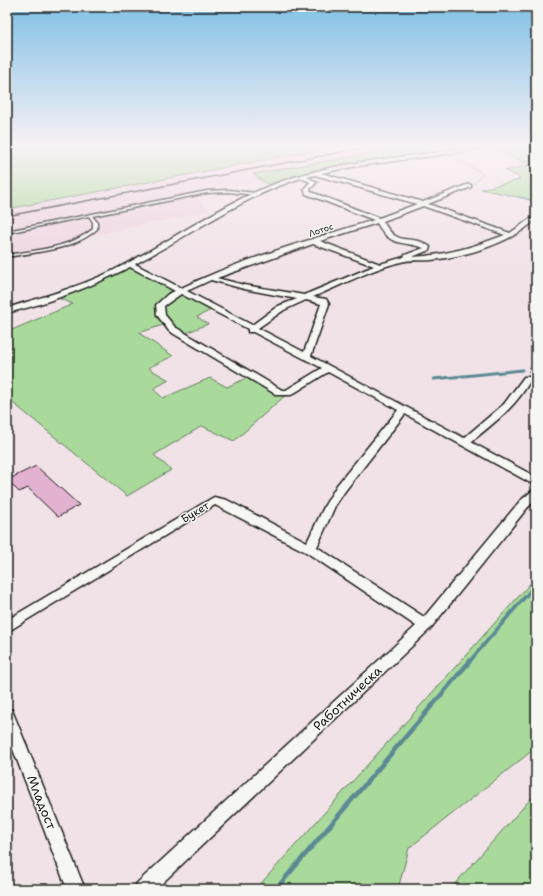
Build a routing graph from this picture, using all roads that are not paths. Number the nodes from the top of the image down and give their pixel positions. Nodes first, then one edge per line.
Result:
1 (271, 188) edge
2 (308, 188) edge
3 (366, 188) edge
4 (464, 188) edge
5 (256, 194) junction
6 (423, 204) junction
7 (90, 215) junction
8 (379, 220) junction
9 (532, 220) dead end
10 (7, 232) edge
11 (511, 235) junction
12 (315, 242) junction
13 (7, 256) edge
14 (402, 259) junction
15 (130, 264) junction
16 (380, 266) junction
17 (210, 278) junction
18 (179, 291) junction
19 (307, 297) junction
20 (7, 311) edge
21 (251, 330) junction
22 (306, 357) junction
23 (327, 369) junction
24 (527, 379) road end
25 (404, 409) junction
26 (465, 442) junction
27 (536, 482) edge
28 (536, 494) edge
29 (310, 548) junction
30 (425, 624) junction
31 (7, 627) edge
32 (7, 715) edge
33 (76, 889) edge
34 (143, 889) edge

1 - 5 street
2 - 8 street
3 - 6 street
4 - 6 street, Лотос
5 - 7 lane
5 - 15 street
6 - 8 street, Лотос
6 - 11 street
7 - 10 lane
7 - 13 lane
8 - 12 street, Лотос
8 - 14 street
9 - 11 street
11 - 14 street
12 - 16 street
12 - 17 street, Лотос
14 - 16 street
15 - 18 street
15 - 20 street
16 - 19 street
17 - 18 street, Лотос
17 - 19 street
18 - 21 street
18 - 23 street, Лотос
19 - 21 street
19 - 22 street
21 - 22 street
22 - 23 street
23 - 25 street
24 - 26 street
25 - 26 street
25 - 29 street
26 - 27 street
28 - 30 street, Работническа
29 - 30 street, Букет
29 - 31 street, Букет
30 - 34 street, Работническа
32 - 33 street, Младост

